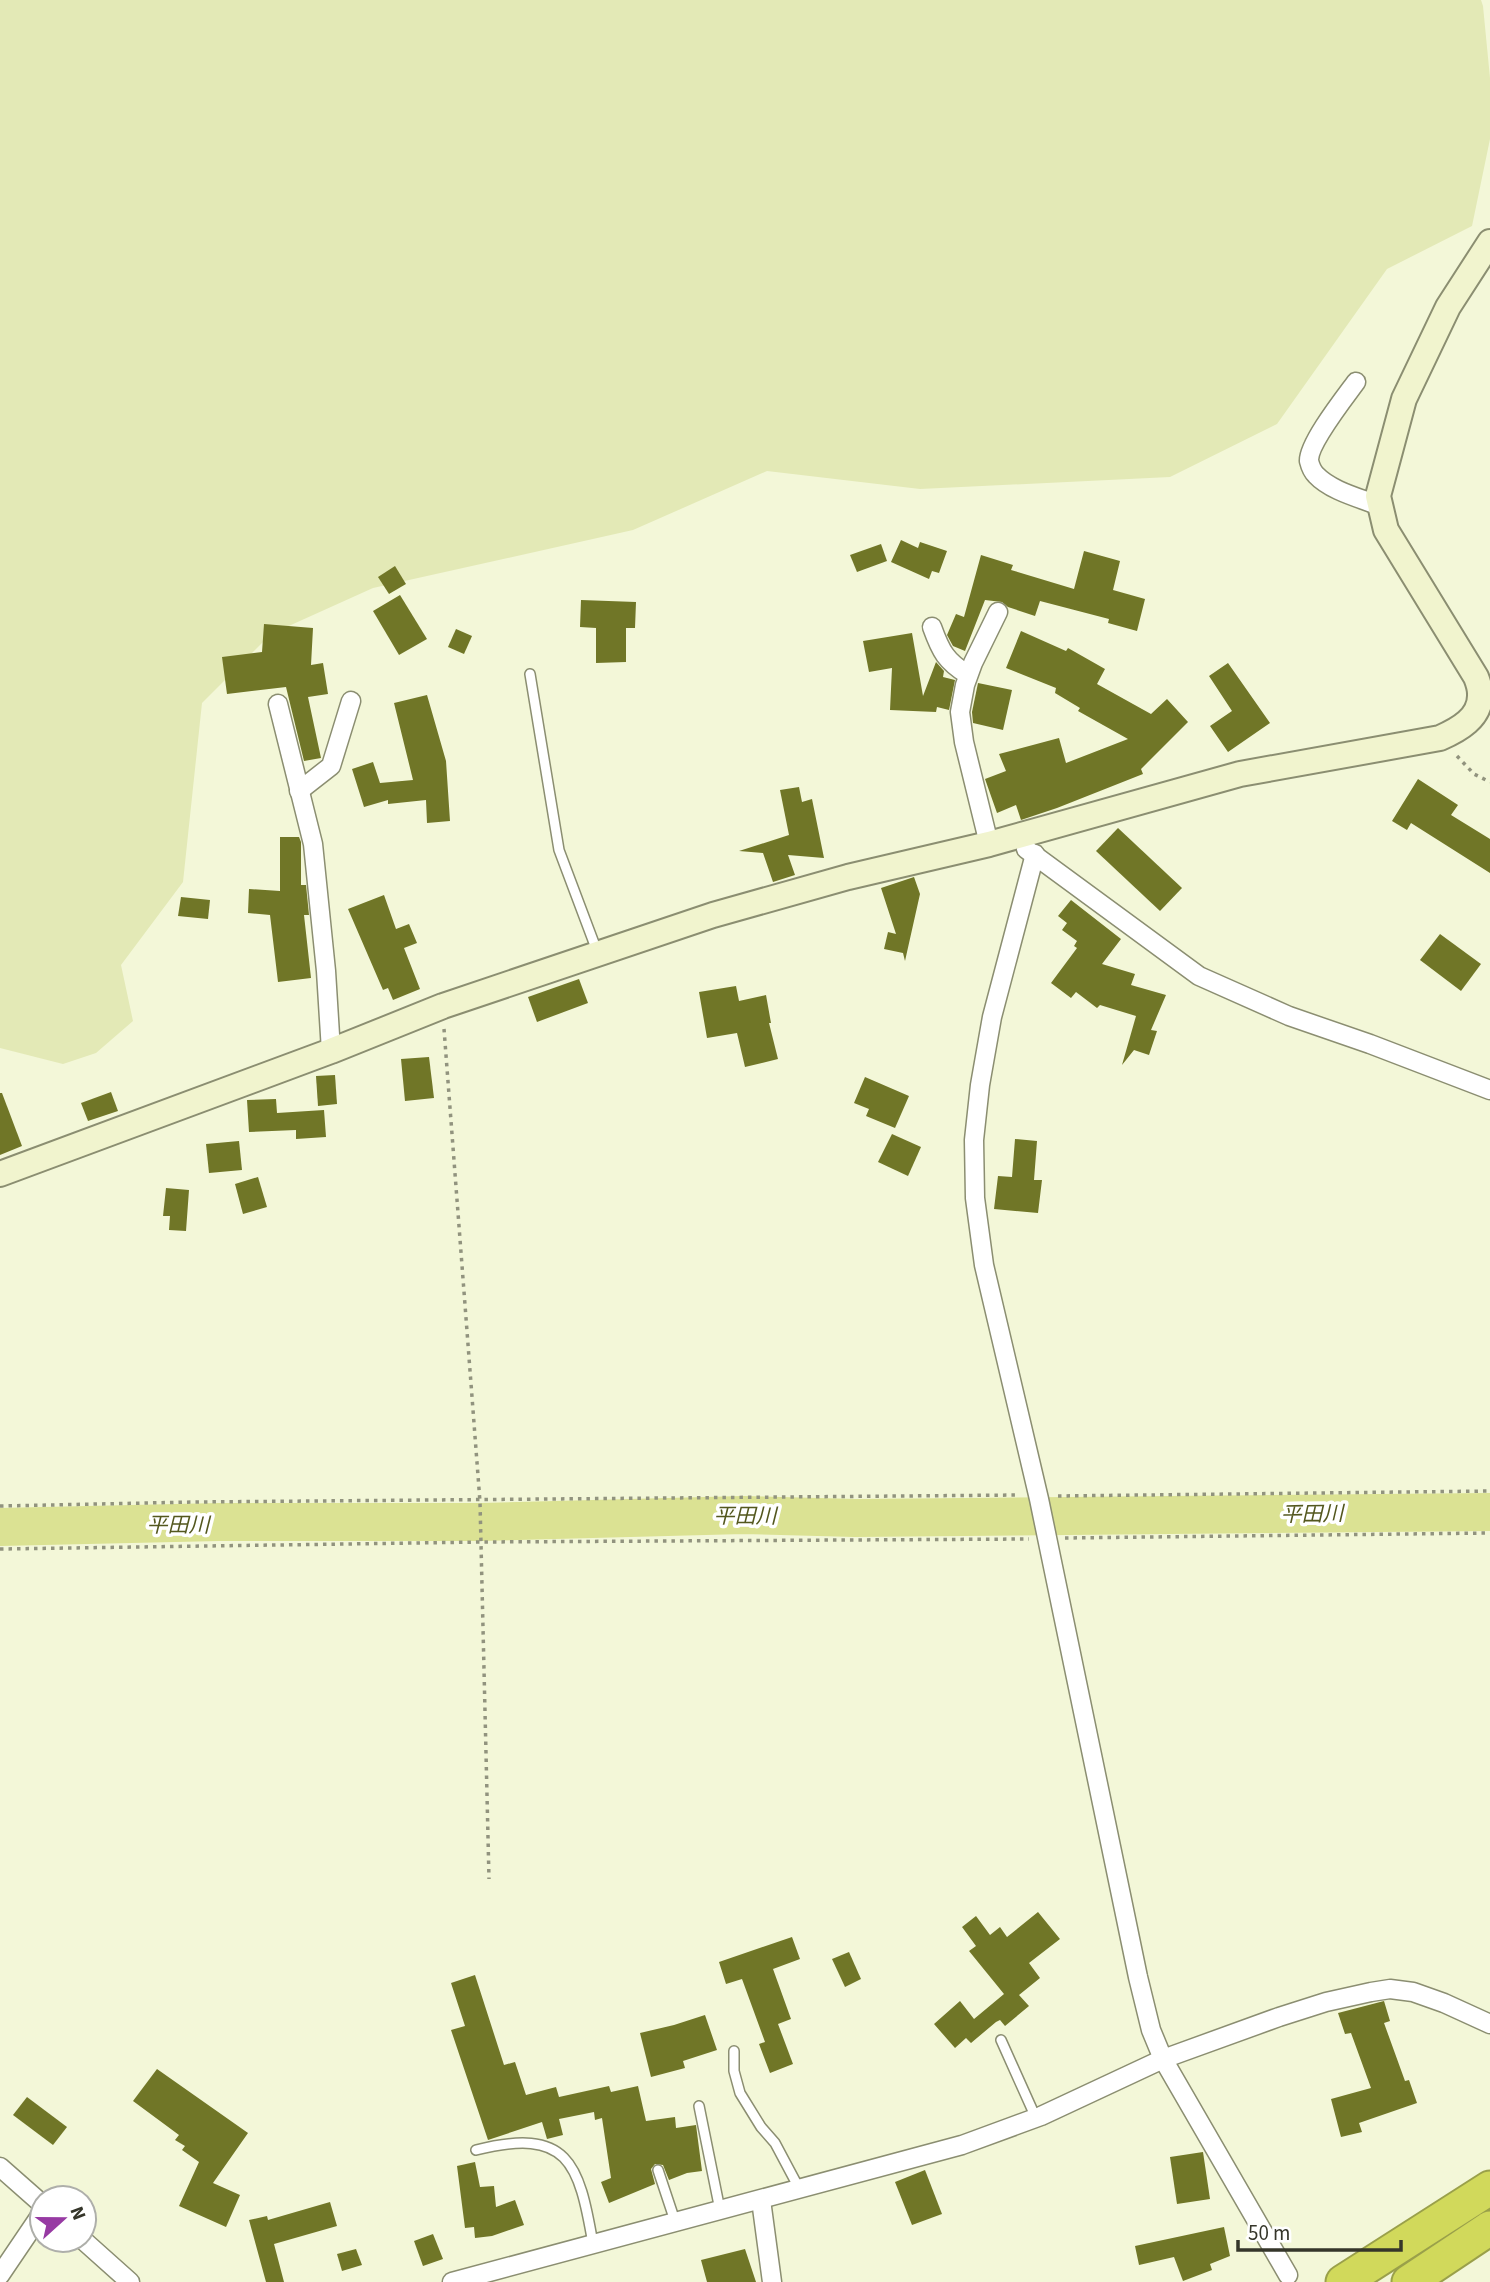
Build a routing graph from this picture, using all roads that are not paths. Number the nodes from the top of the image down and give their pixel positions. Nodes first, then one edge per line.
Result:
1 (1490, 242) edge
2 (1356, 382) dead end
3 (1380, 506) junction
4 (998, 612) dead end
5 (932, 627) dead end
6 (530, 674) dead end
7 (968, 675) junction
8 (351, 701) dead end
9 (278, 704) dead end
10 (299, 791) junction
11 (999, 841) junction
12 (1035, 854) junction
13 (597, 953) junction
14 (331, 1051) junction
15 (1490, 1090) edge
16 (0, 1174) edge
17 (1490, 2024) edge
18 (1001, 2040) dead end
19 (734, 2051) dead end
20 (1163, 2059) junction
21 (699, 2106) dead end
22 (1035, 2118) junction
23 (476, 2150) dead end
24 (0, 2167) edge
25 (658, 2171) dead end
26 (1490, 2188) edge
27 (800, 2190) junction
28 (28, 2192) edge
29 (761, 2200) junction
30 (720, 2210) junction
31 (674, 2221) junction
32 (1490, 2228) edge
33 (28, 2234) edge
34 (593, 2244) junction
35 (98, 2253) edge
36 (0, 2275) edge
37 (1288, 2275) dead end
38 (130, 2282) edge
39 (452, 2282) edge
40 (772, 2282) edge
41 (1343, 2282) edge
42 (1409, 2282) edge

1 - 3 street
2 - 3 street
3 - 11 street
4 - 7 street
5 - 7 street
6 - 13 lane
7 - 11 street
8 - 10 street
9 - 10 street
10 - 14 street
11 - 12 street
11 - 13 street
12 - 15 street
12 - 20 street
13 - 14 street
14 - 16 street
17 - 20 street
18 - 22 lane
19 - 27 lane
20 - 22 street
20 - 37 street
21 - 30 lane
22 - 27 street
23 - 34 lane
24 - 28 street
25 - 31 lane
26 - 41 highway
27 - 29 street
29 - 30 street
29 - 40 street
30 - 31 street
31 - 34 street
32 - 42 highway
33 - 36 street
34 - 39 street
35 - 38 street

